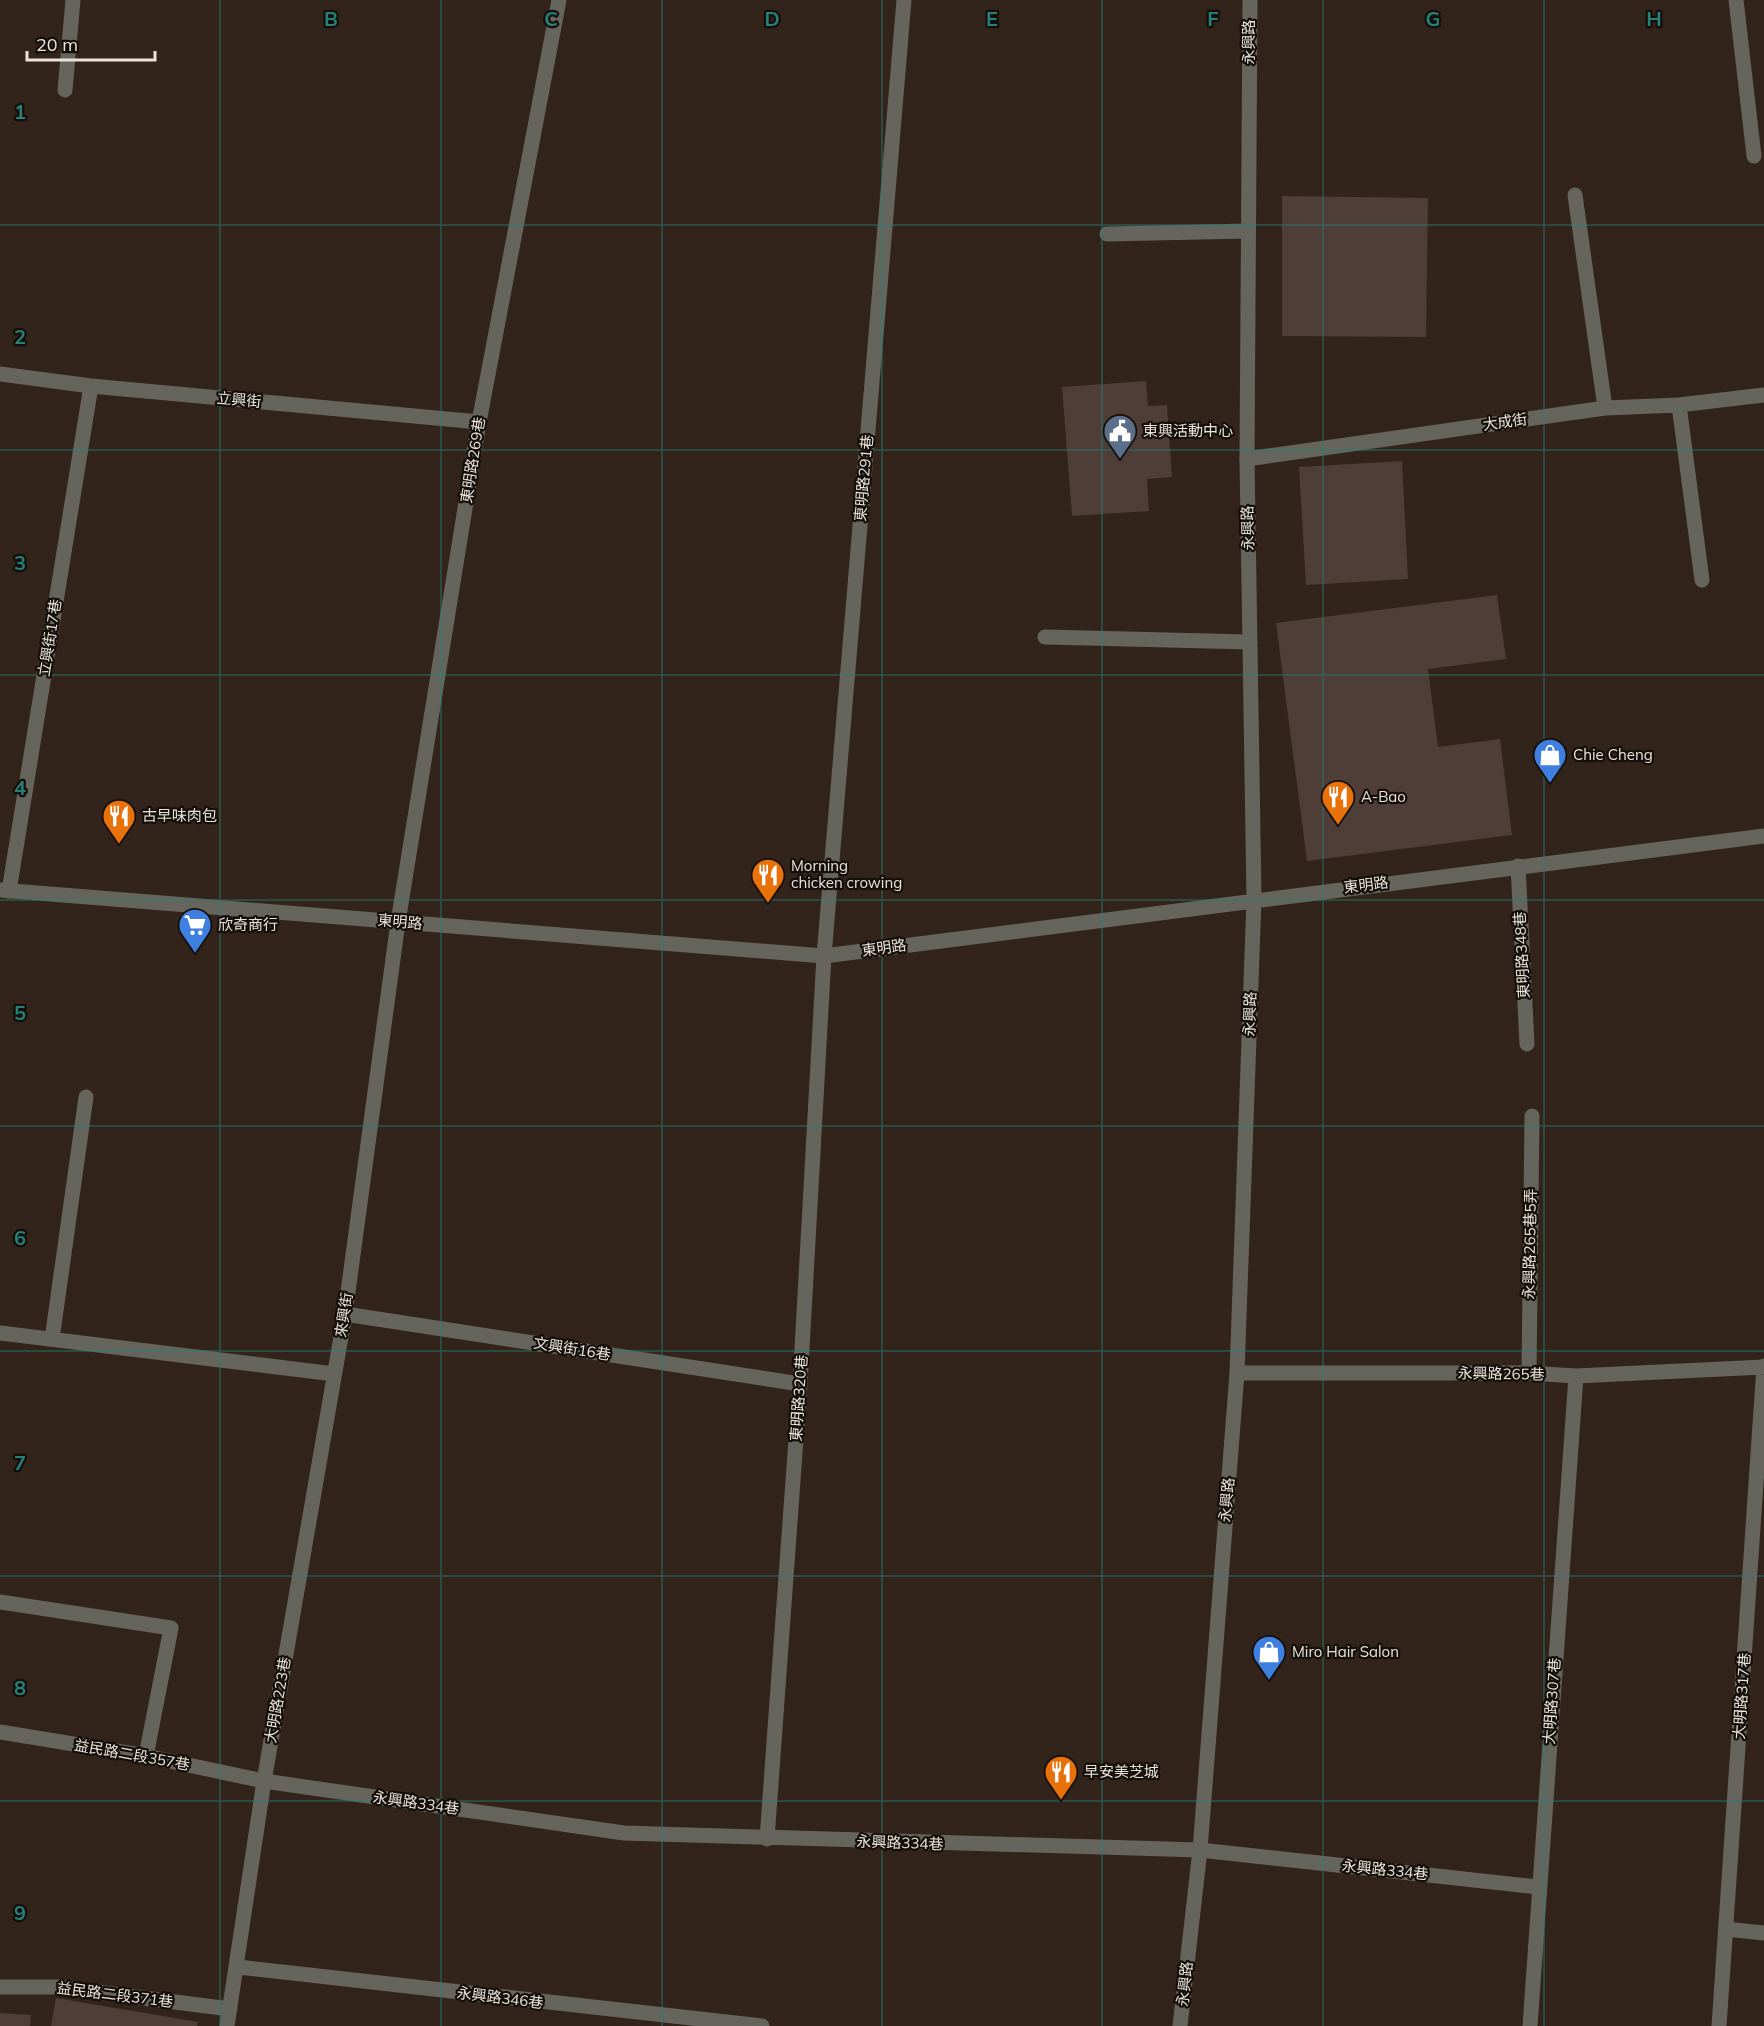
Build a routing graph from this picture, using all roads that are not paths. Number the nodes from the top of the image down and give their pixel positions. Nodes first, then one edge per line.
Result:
1 (73, 0) edge
2 (559, 0) edge
3 (904, 0) edge
4 (1250, 0) edge
5 (1736, 0) edge
6 (65, 90) dead end
7 (1754, 156) dead end
8 (1575, 195) dead end
9 (1248, 231) junction
10 (1107, 234) dead end
11 (0, 374) edge
12 (91, 386) junction
13 (1764, 395) edge
14 (1679, 405) junction
15 (1605, 408) junction
16 (479, 422) junction
17 (1247, 459) junction
18 (1702, 580) dead end
19 (1045, 637) dead end
20 (1250, 642) junction
21 (1764, 836) edge
22 (1518, 866) junction
23 (4, 891) edge
24 (1254, 899) junction
25 (398, 922) junction
26 (824, 956) junction
27 (1527, 1044) dead end
28 (86, 1097) dead end
29 (1532, 1116) dead end
30 (345, 1314) junction
31 (0, 1333) edge
32 (52, 1339) junction
33 (1764, 1366) edge
34 (1238, 1373) junction
35 (1529, 1373) junction
36 (334, 1374) junction
37 (1576, 1376) junction
38 (800, 1384) junction
39 (0, 1602) edge
40 (0, 1732) edge
41 (146, 1756) junction
42 (264, 1781) junction
43 (767, 1839) junction
44 (1200, 1850) junction
45 (1538, 1887) junction
46 (1726, 1929) junction
47 (1764, 1933) edge
48 (238, 1967) junction
49 (0, 1987) edge
50 (230, 2009) junction
51 (227, 2026) edge
52 (762, 2026) edge
53 (1180, 2026) edge
54 (1530, 2026) edge
55 (1719, 2026) edge

1 - 6 street
2 - 16 street, 東明路269巷
3 - 26 street, 東明路291巷
4 - 9 street, 永興路
5 - 7 street
8 - 15 street
9 - 10 street
9 - 17 street, 永興路
11 - 12 street, 立興街
12 - 16 street, 立興街
12 - 23 street, 立興街17巷
13 - 14 street, 大成街
14 - 15 street, 大成街
14 - 18 street
15 - 17 street, 大成街
16 - 25 street, 東明路269巷
17 - 20 street, 永興路
19 - 20 street
20 - 24 street, 永興路
21 - 22 street, 東明路
22 - 24 street, 東明路
22 - 27 street, 東明路348巷
23 - 25 street, 東明路
24 - 26 street, 東明路
24 - 34 street, 永興路
25 - 26 street, 東明路
25 - 30 street, 來興街
26 - 38 street, 東明路320巷
28 - 32 street
29 - 35 street, 永興路265巷5弄
30 - 36 street, 來興街
30 - 38 street, 文興街16巷
31 - 32 street
32 - 36 street
33 - 37 street, 永興路265巷
33 - 46 street, 大明路317巷
34 - 35 street, 永興路265巷
34 - 44 street, 永興路
35 - 37 street, 永興路265巷
36 - 42 street, 大明路223巷
37 - 45 street, 大明路307巷
38 - 43 street, 東明路320巷
39 - 41 street
40 - 41 street, 益民路二段357巷
41 - 42 street, 益民路二段357巷
42 - 43 street, 永興路334巷
42 - 48 street, 大明路223巷
43 - 44 street, 永興路334巷
44 - 45 street, 永興路334巷
44 - 53 street, 永興路
45 - 54 street, 大明路307巷
46 - 47 street
46 - 55 street, 大明路317巷
48 - 50 street, 大明路223巷
48 - 52 street, 永興路346巷
49 - 50 street, 益民路二段371巷
50 - 51 street, 大明路223巷

